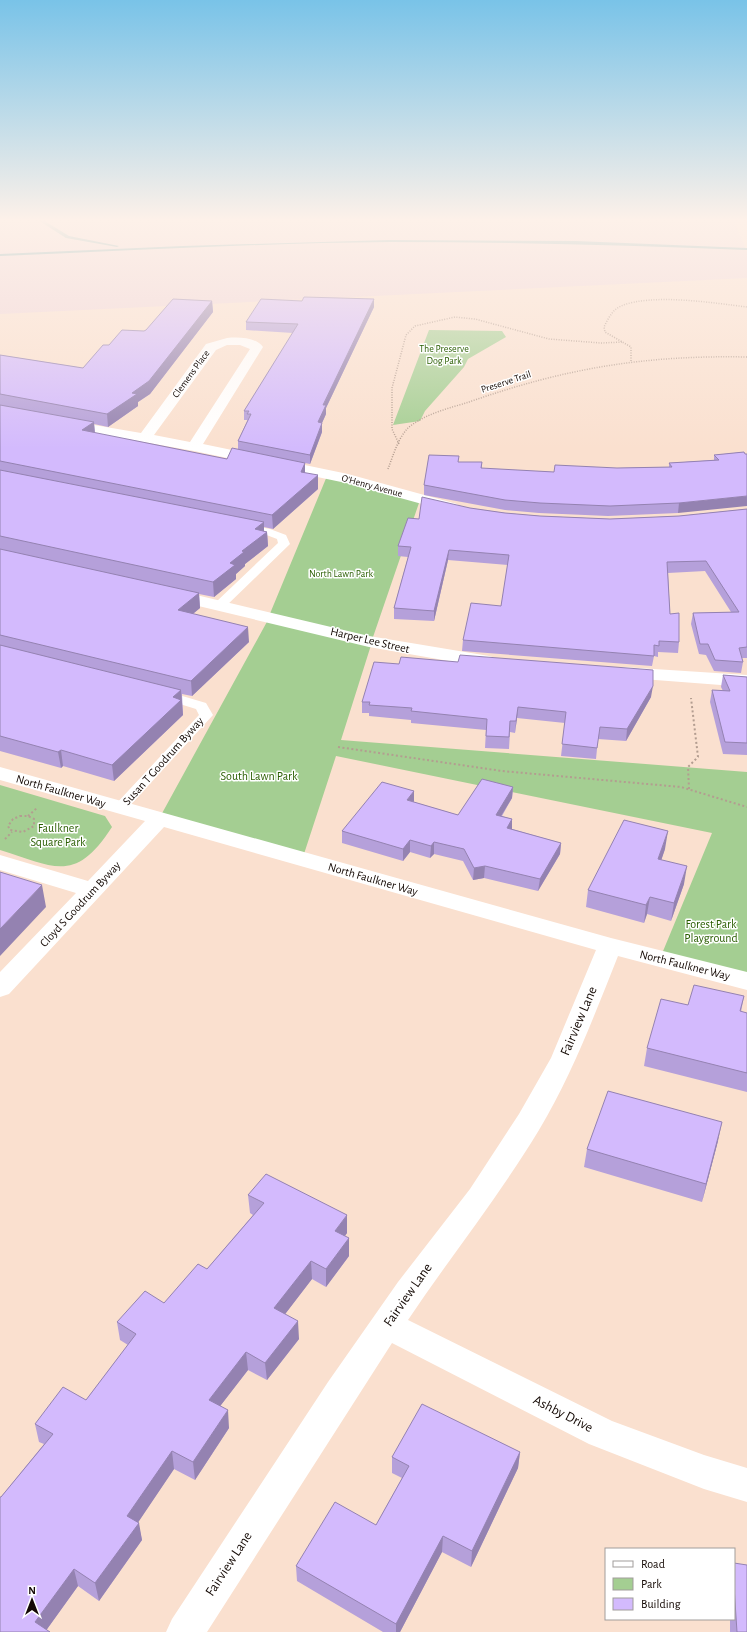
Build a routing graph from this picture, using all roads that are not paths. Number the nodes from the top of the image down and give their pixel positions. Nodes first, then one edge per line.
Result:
1 (47, 421) edge
2 (144, 439) junction
3 (194, 447) junction
4 (463, 509) edge
5 (235, 526) edge
6 (152, 590) edge
7 (220, 606) junction
8 (506, 664) edge
9 (610, 672) edge
10 (747, 681) edge
11 (146, 690) edge
12 (0, 773) edge
13 (120, 808) junction
14 (159, 819) junction
15 (0, 862) edge
16 (92, 890) junction
17 (610, 946) junction
18 (747, 981) edge
19 (0, 988) edge
20 (387, 1325) junction
21 (747, 1485) edge
22 (184, 1632) edge

1 - 2 street, O'Henry Avenue
2 - 3 street, O'Henry Avenue
2 - 3 street, Clemens Place
3 - 4 street, O'Henry Avenue
5 - 7 lane
6 - 7 street, Harper Lee Street
7 - 8 street, Harper Lee Street
9 - 10 street
11 - 13 lane, Susan T Goodrum Byway
12 - 13 street, North Faulkner Way
13 - 14 street, North Faulkner Way
14 - 16 street, Cloyd S Goodrum Byway
14 - 17 street, North Faulkner Way
15 - 16 street
16 - 19 street, Cloyd S Goodrum Byway
17 - 18 street, North Faulkner Way
17 - 20 street, Fairview Lane
20 - 21 street, Ashby Drive
20 - 22 street, Fairview Lane

